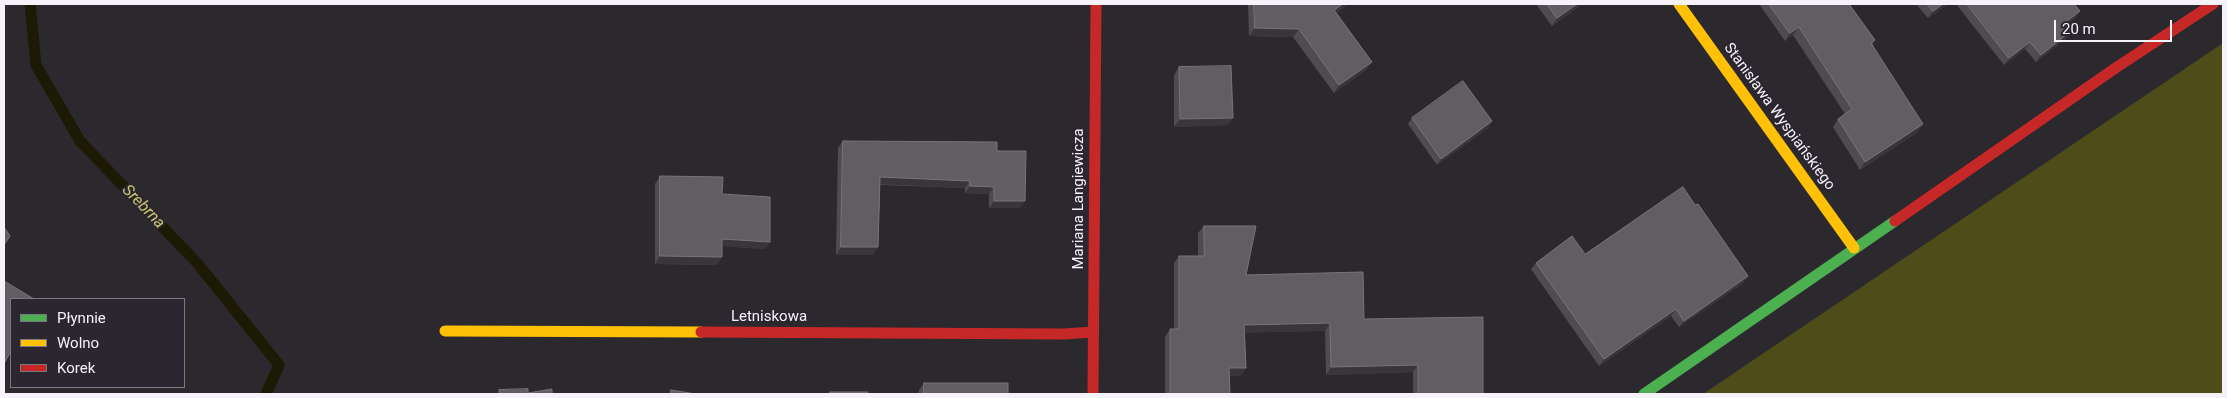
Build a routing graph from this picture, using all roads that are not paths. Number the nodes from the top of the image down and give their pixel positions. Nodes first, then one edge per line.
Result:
1 (1096, 4) edge
2 (1679, 4) edge
3 (2213, 4) edge
4 (1854, 248) junction
5 (445, 330) dead end
6 (1093, 332) junction
7 (1093, 394) edge
8 (1644, 394) edge

1 - 6 street, Mariana Langiewicza
2 - 4 street, Stanisława Wyspiańskiego
3 - 4 street
4 - 8 street
5 - 6 street, Letniskowa
6 - 7 street, Mariana Langiewicza

